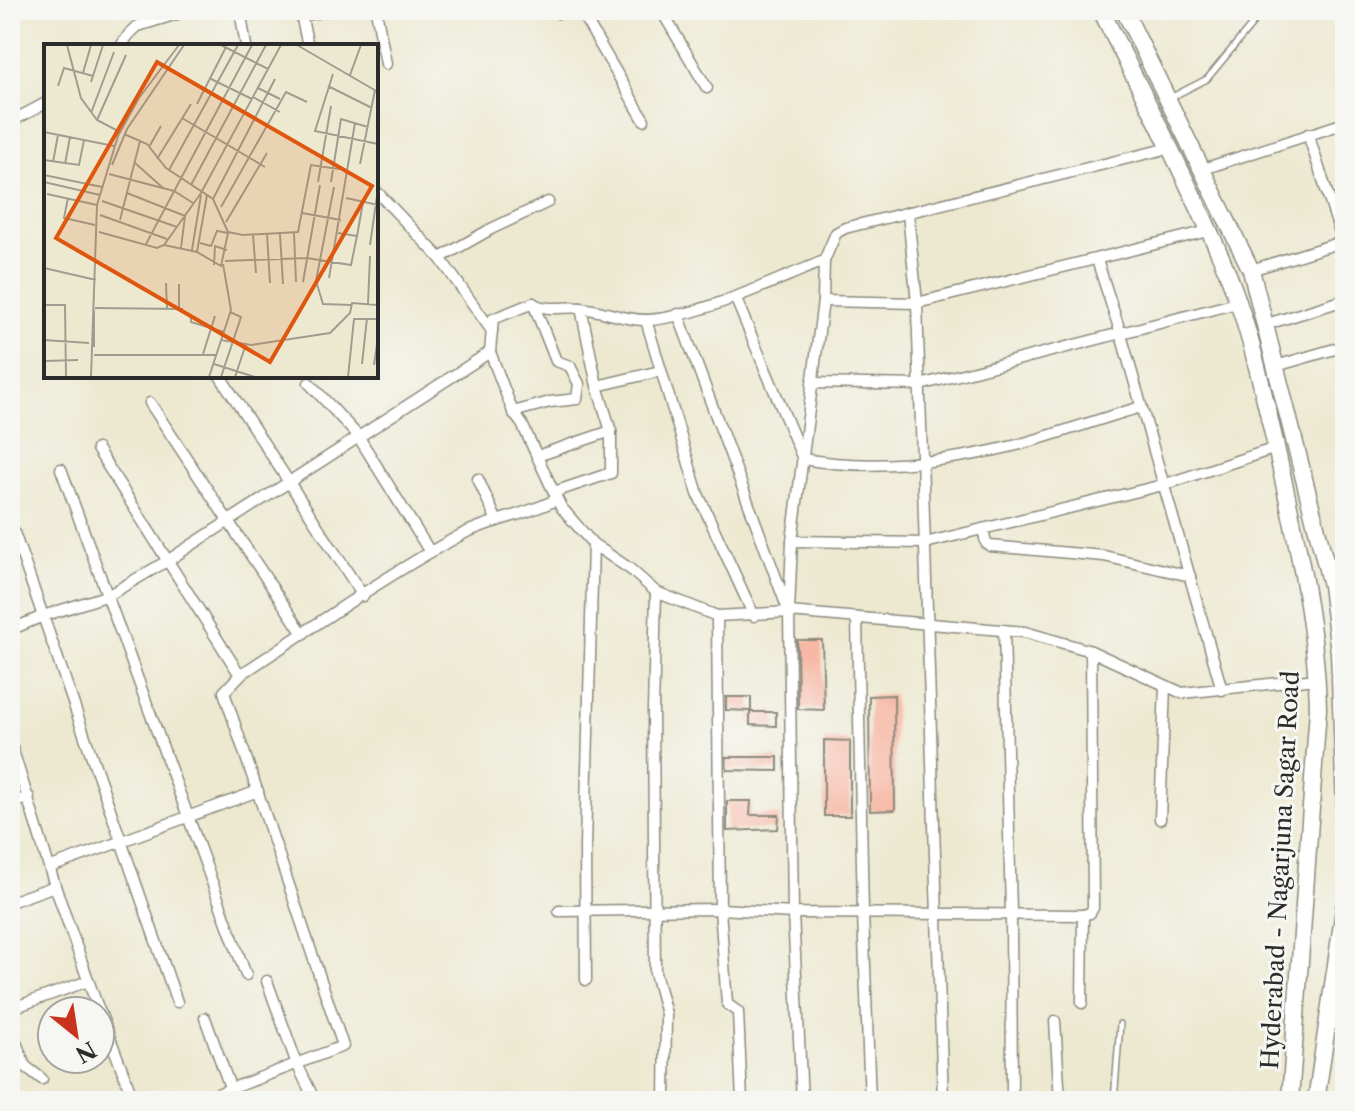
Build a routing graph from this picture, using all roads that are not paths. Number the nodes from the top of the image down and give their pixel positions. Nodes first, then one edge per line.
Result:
1 (190, 10) edge
2 (240, 10) edge
3 (331, 10) edge
4 (376, 10) edge
5 (580, 10) edge
6 (661, 10) edge
7 (1101, 10) edge
8 (1124, 10) edge
9 (1264, 10) edge
10 (301, 13) edge
11 (164, 15) edge
12 (123, 44) edge
13 (246, 44) edge
14 (308, 44) edge
15 (386, 64) dead end
16 (707, 88) dead end
17 (1169, 99) junction
18 (44, 104) edge
19 (644, 120) dead end
20 (10, 122) edge
21 (1345, 123) edge
22 (1308, 134) junction
23 (1169, 148) junction
24 (1203, 169) junction
25 (378, 193) edge
26 (548, 202) dead end
27 (908, 214) junction
28 (1208, 231) junction
29 (1344, 241) edge
30 (440, 258) junction
31 (1097, 260) junction
32 (824, 261) junction
33 (1251, 270) junction
34 (735, 297) junction
35 (1345, 300) edge
36 (823, 301) junction
37 (533, 303) junction
38 (917, 303) junction
39 (1237, 303) junction
40 (581, 308) junction
41 (678, 314) junction
42 (646, 320) junction
43 (1264, 325) junction
44 (492, 331) junction
45 (1120, 331) junction
46 (1345, 346) edge
47 (490, 352) junction
48 (1276, 366) junction
49 (660, 371) junction
50 (221, 378) edge
51 (309, 383) dead end
52 (812, 383) junction
53 (920, 385) junction
54 (597, 386) junction
55 (150, 403) dead end
56 (1141, 407) junction
57 (513, 412) junction
58 (611, 431) junction
59 (358, 436) junction
60 (1276, 448) junction
61 (97, 449) dead end
62 (537, 456) junction
63 (803, 459) junction
64 (922, 462) junction
65 (61, 469) dead end
66 (478, 479) dead end
67 (289, 481) junction
68 (1163, 485) junction
69 (555, 495) junction
70 (227, 520) junction
71 (10, 521) edge
72 (497, 521) junction
73 (983, 529) junction
74 (792, 541) junction
75 (925, 543) junction
76 (593, 544) junction
77 (430, 552) junction
78 (167, 561) junction
79 (1190, 576) junction
80 (656, 592) junction
81 (1338, 592) edge
82 (109, 595) junction
83 (363, 596) junction
84 (789, 612) junction
85 (43, 616) junction
86 (717, 616) junction
87 (754, 616) junction
88 (857, 619) junction
89 (927, 625) junction
90 (10, 630) edge
91 (1004, 630) junction
92 (303, 634) junction
93 (1091, 651) junction
94 (240, 675) junction
95 (1342, 677) edge
96 (1317, 679) junction
97 (1165, 686) junction
98 (1222, 690) junction
99 (10, 741) edge
100 (258, 791) junction
101 (29, 797) junction
102 (10, 804) edge
103 (1345, 806) edge
104 (190, 816) junction
105 (1160, 819) dead end
106 (123, 841) junction
107 (51, 867) junction
108 (55, 886) junction
109 (10, 902) edge
110 (1345, 903) edge
111 (655, 909) junction
112 (720, 909) junction
113 (587, 910) junction
114 (559, 911) dead end
115 (793, 913) junction
116 (863, 913) junction
117 (937, 913) junction
118 (1011, 913) junction
119 (1083, 915) junction
120 (246, 975) dead end
121 (586, 980) dead end
122 (88, 981) junction
123 (267, 981) dead end
124 (93, 995) edge
125 (177, 1002) dead end
126 (1082, 1003) dead end
127 (10, 1009) edge
128 (205, 1018) dead end
129 (1055, 1021) dead end
130 (1120, 1024) dead end
131 (10, 1026) edge
132 (116, 1054) edge
133 (297, 1064) junction
134 (42, 1079) dead end
135 (230, 1089) junction
136 (314, 1098) edge
137 (134, 1101) edge
138 (199, 1101) edge
139 (235, 1101) edge
140 (302, 1101) edge
141 (665, 1101) edge
142 (742, 1101) edge
143 (802, 1101) edge
144 (870, 1101) edge
145 (943, 1101) edge
146 (1012, 1101) edge
147 (1060, 1101) edge
148 (1114, 1101) edge
149 (1290, 1101) edge
150 (1316, 1101) edge

1 - 11 street
2 - 13 street
3 - 10 street
4 - 15 street
5 - 19 street
6 - 16 street
7 - 23 main road, Hyderabad - Nagarjuna Sagar Road
8 - 17 main road, Hyderabad - Nagarjuna Sagar Road
9 - 17 lane
10 - 14 street
11 - 12 street
17 - 24 main road, Hyderabad - Nagarjuna Sagar Road
18 - 20 street
21 - 22 street
22 - 24 street
22 - 29 street
23 - 27 street
23 - 28 main road, Hyderabad - Nagarjuna Sagar Road
24 - 33 main road, Hyderabad - Nagarjuna Sagar Road
25 - 30 street
26 - 30 street
27 - 32 street
27 - 38 street
28 - 31 street
28 - 39 main road, Hyderabad - Nagarjuna Sagar Road
29 - 33 street
30 - 44 street
31 - 38 street
31 - 45 street
32 - 34 street
32 - 36 street
33 - 43 main road, Hyderabad - Nagarjuna Sagar Road
34 - 41 street
34 - 63 street
35 - 43 street
36 - 38 street
36 - 52 street
37 - 40 street
37 - 44 street
37 - 57 street
38 - 53 street
39 - 45 street
39 - 60 main road, Hyderabad - Nagarjuna Sagar Road
40 - 42 street
40 - 54 street
41 - 42 street
41 - 84 street
42 - 49 street
43 - 48 main road, Hyderabad - Nagarjuna Sagar Road
44 - 47 street
45 - 53 street
45 - 56 street
46 - 48 street
47 - 57 street
47 - 59 street
48 - 81 main road, Hyderabad - Nagarjuna Sagar Road
49 - 54 street
49 - 87 street
50 - 67 street
51 - 59 street
52 - 53 street
52 - 63 street
53 - 64 street
54 - 58 street
55 - 70 street
56 - 64 street
56 - 68 street
57 - 62 street
58 - 62 street
58 - 69 street
59 - 67 street
59 - 77 street
60 - 68 street
60 - 96 main road, Hyderabad - Nagarjuna Sagar Road
61 - 78 street
62 - 69 street
63 - 64 street
63 - 74 street
64 - 75 street
65 - 82 street
66 - 72 street
67 - 70 street
67 - 83 street
68 - 73 street
68 - 79 street
69 - 72 street
69 - 76 street
70 - 78 street
70 - 92 street
71 - 85 street
72 - 77 street
73 - 75 street
73 - 79 street
74 - 75 street
74 - 84 street
75 - 89 street
76 - 80 street
76 - 113 street
77 - 83 street
78 - 82 street
78 - 94 street
79 - 98 street
80 - 86 street
80 - 111 street
81 - 95 main road, Hyderabad - Nagarjuna Sagar Road
82 - 85 street
82 - 104 street
83 - 92 street
84 - 87 street
84 - 88 street
84 - 115 street
85 - 90 street
85 - 106 street
86 - 87 street
86 - 112 street
88 - 89 street
88 - 116 street
89 - 91 street
89 - 117 street
91 - 93 street
91 - 118 street
92 - 94 street
93 - 97 street
93 - 119 street
94 - 100 street
95 - 103 main road, Hyderabad - Nagarjuna Sagar Road
96 - 98 street
96 - 149 main road, Hyderabad - Nagarjuna Sagar Road
97 - 98 street
97 - 105 street
99 - 101 street
100 - 104 street
100 - 133 street
101 - 102 street
101 - 107 street
104 - 106 street
104 - 120 street
106 - 107 street
106 - 125 street
107 - 108 street
108 - 109 street
108 - 122 street
110 - 150 main road
111 - 112 street
111 - 113 street
111 - 141 street
112 - 115 street
112 - 142 street
113 - 114 street
113 - 121 street
115 - 116 street
115 - 143 street
116 - 117 street
116 - 144 street
117 - 118 street
117 - 145 street
118 - 119 street
118 - 146 street
119 - 126 street
122 - 124 street
122 - 127 street
123 - 133 street
128 - 135 street
129 - 147 street
130 - 148 lane
131 - 134 street
132 - 137 street
133 - 135 street
133 - 136 street
135 - 138 street
135 - 139 street
136 - 140 street

